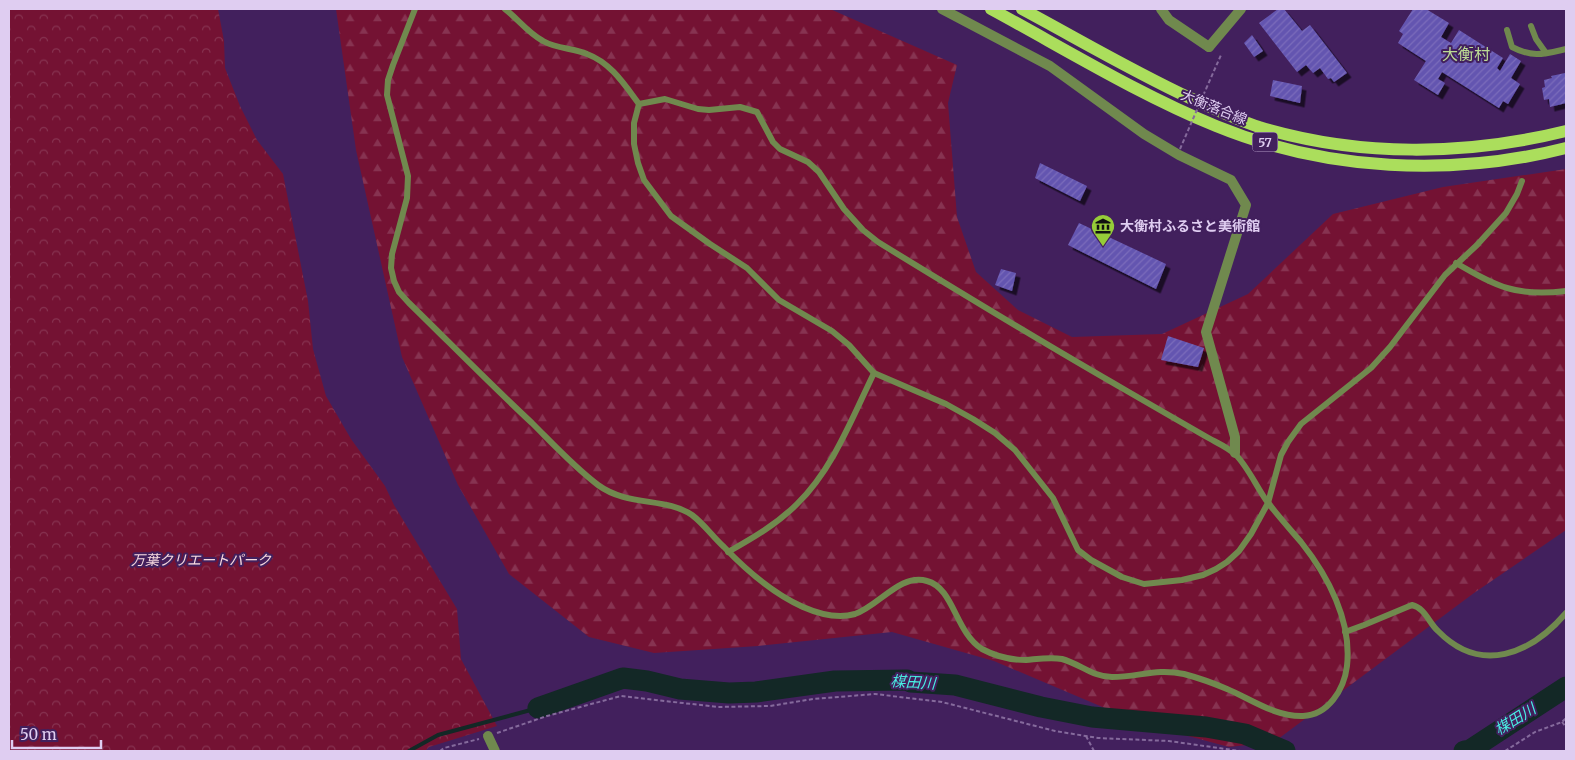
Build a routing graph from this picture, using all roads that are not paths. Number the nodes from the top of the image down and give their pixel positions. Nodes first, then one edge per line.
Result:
1 (415, 9) edge
2 (505, 9) edge
3 (942, 9) edge
4 (991, 9) edge
5 (1022, 9) edge
6 (1161, 9) edge
7 (1241, 9) edge
8 (1531, 26) dead end
9 (1507, 30) dead end
10 (1566, 48) edge
11 (1546, 53) junction
12 (639, 104) junction
13 (1566, 131) edge
14 (1566, 148) edge
15 (1522, 181) dead end
16 (1456, 263) junction
17 (1566, 291) edge
18 (874, 373) junction
19 (1235, 453) junction
20 (1268, 503) junction
21 (728, 552) junction
22 (1566, 613) edge
23 (1345, 632) junction
24 (488, 736) road end
25 (495, 751) edge

1 - 21 lane
2 - 12 lane
3 - 19 street
4 - 14 main road, 大衡落合線 / 57
5 - 13 main road, 大衡落合線 / 57
6 - 7 street
8 - 11 lane
9 - 11 lane
10 - 11 lane
12 - 18 lane
12 - 19 lane
15 - 16 lane
16 - 17 lane
16 - 20 lane
18 - 20 lane
18 - 21 lane
19 - 20 lane
20 - 23 lane
21 - 23 lane
22 - 23 lane
24 - 25 street

